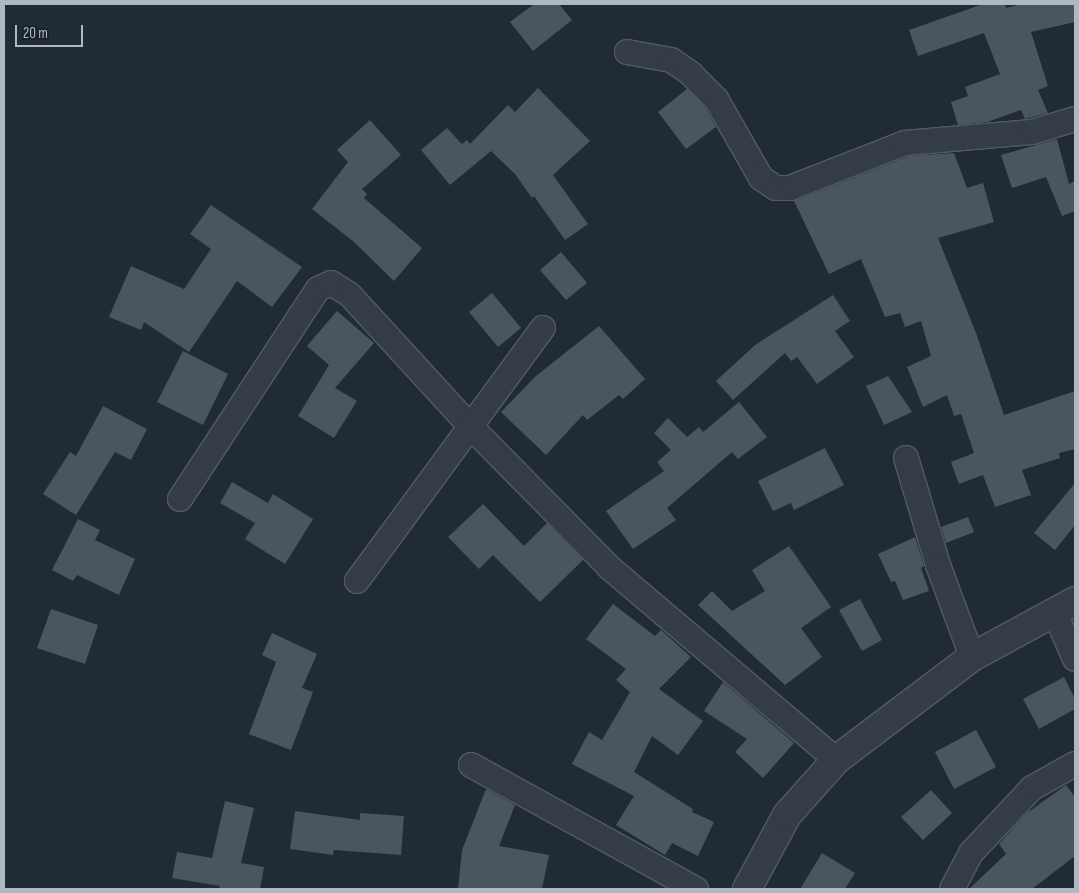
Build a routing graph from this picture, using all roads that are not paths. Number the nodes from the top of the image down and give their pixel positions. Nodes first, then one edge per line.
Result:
1 (627, 52) dead end
2 (1075, 119) edge
3 (543, 328) dead end
4 (470, 426) junction
5 (906, 458) dead end
6 (180, 499) dead end
7 (357, 581) dead end
8 (1065, 606) edge
9 (972, 657) junction
10 (1075, 659) edge
11 (836, 760) junction
12 (1075, 764) edge
13 (470, 765) dead end
14 (696, 889) edge
15 (747, 889) edge
16 (952, 889) edge

1 - 2 street
3 - 4 street
4 - 6 street
4 - 7 street
4 - 11 street
5 - 9 street
8 - 9 street
8 - 10 street
9 - 11 street
11 - 15 street
12 - 16 street
13 - 14 street

